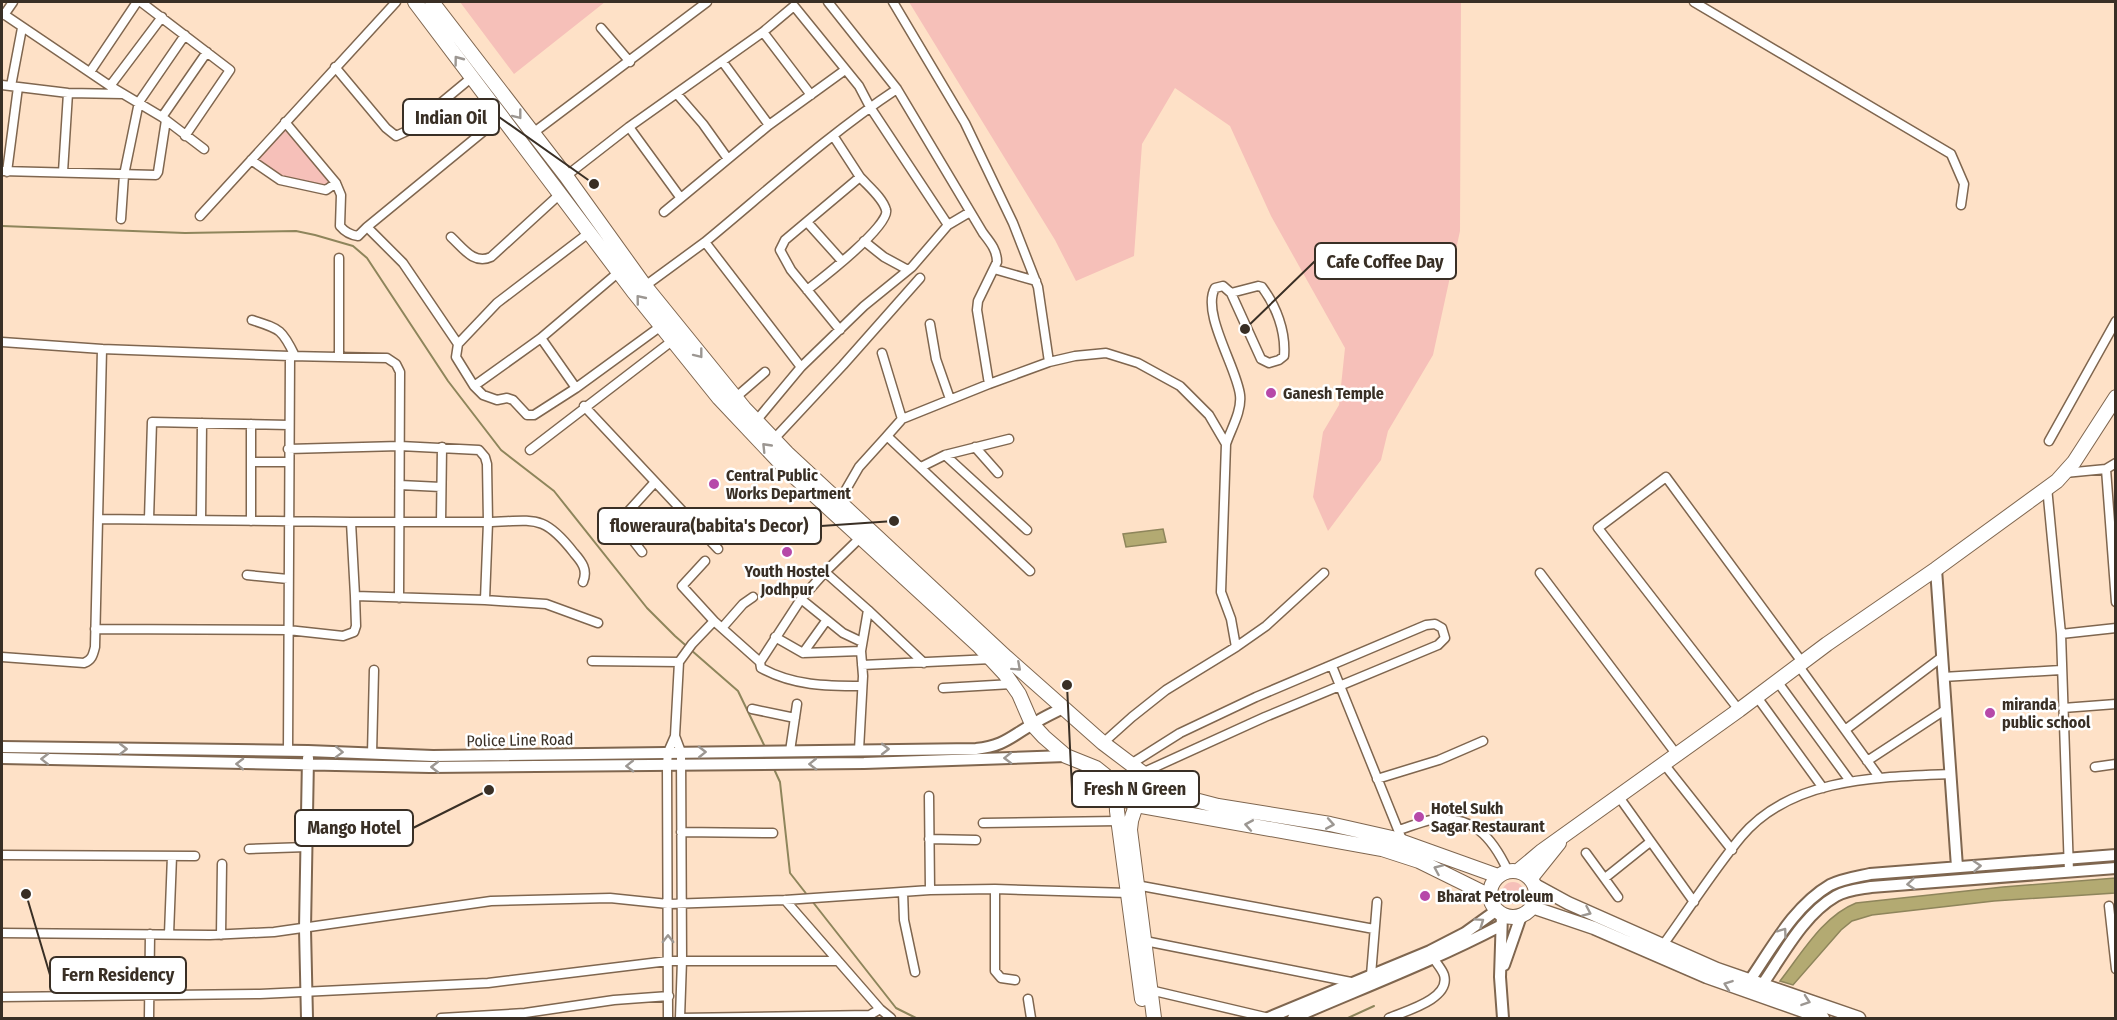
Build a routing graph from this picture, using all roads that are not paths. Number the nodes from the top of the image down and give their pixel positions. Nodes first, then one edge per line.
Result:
1 (13, 2) edge
2 (139, 2) edge
3 (396, 2) edge
4 (415, 2) edge
5 (432, 2) edge
6 (707, 2) edge
7 (828, 2) edge
8 (893, 2) edge
9 (1694, 2) edge
10 (797, 4) edge
11 (3, 14) edge
12 (162, 17) junction
13 (22, 28) junction
14 (601, 28) dead end
15 (763, 32) junction
16 (185, 35) junction
17 (207, 52) junction
18 (722, 61) junction
19 (630, 62) junction
20 (335, 67) junction
21 (845, 70) junction
22 (90, 72) junction
23 (471, 78) junction
24 (10, 86) edge
25 (110, 86) junction
26 (897, 89) junction
27 (68, 93) junction
28 (123, 94) junction
29 (677, 94) junction
30 (811, 95) junction
31 (139, 102) junction
32 (870, 107) junction
33 (501, 117) junction
34 (164, 118) junction
35 (285, 122) junction
36 (769, 125) junction
37 (629, 127) junction
38 (533, 133) junction
39 (185, 136) junction
40 (834, 137) junction
41 (204, 149) dead end
42 (729, 159) junction
43 (251, 160) junction
44 (4, 172) edge
45 (63, 172) junction
46 (124, 175) junction
47 (566, 176) junction
48 (860, 177) junction
49 (336, 183) junction
50 (560, 194) junction
51 (680, 197) junction
52 (1961, 205) dead end
53 (664, 212) dead end
54 (970, 212) junction
55 (200, 216) dead end
56 (121, 219) dead end
57 (807, 222) junction
58 (948, 225) junction
59 (367, 227) junction
60 (590, 232) junction
61 (451, 237) dead end
62 (864, 241) junction
63 (705, 242) junction
64 (339, 258) dead end
65 (842, 261) junction
66 (994, 269) junction
67 (908, 270) junction
68 (620, 271) junction
69 (920, 278) dead end
70 (1036, 282) junction
71 (645, 286) junction
72 (807, 290) junction
73 (1231, 293) junction
74 (252, 320) dead end
75 (2115, 321) edge
76 (930, 324) dead end
77 (661, 326) junction
78 (840, 330) junction
79 (540, 338) junction
80 (672, 341) junction
81 (2, 342) edge
82 (458, 344) junction
83 (102, 349) junction
84 (882, 353) dead end
85 (292, 356) junction
86 (339, 356) junction
87 (1049, 362) junction
88 (801, 367) junction
89 (765, 372) dead end
90 (989, 384) junction
91 (474, 386) junction
92 (576, 388) junction
93 (2115, 396) edge
94 (735, 398) junction
95 (950, 399) junction
96 (584, 406) junction
97 (902, 419) junction
98 (756, 421) junction
99 (202, 423) junction
100 (251, 424) junction
101 (289, 425) junction
102 (887, 436) junction
103 (774, 439) junction
104 (1009, 439) dead end
105 (2049, 441) dead end
106 (1226, 444) junction
107 (400, 446) junction
108 (442, 447) junction
109 (975, 447) junction
110 (288, 449) junction
111 (530, 450) dead end
112 (945, 456) junction
113 (251, 462) junction
114 (289, 462) junction
115 (2115, 463) edge
116 (921, 466) junction
117 (2106, 469) junction
118 (998, 472) dead end
119 (2065, 473) junction
120 (655, 482) junction
121 (400, 485) junction
122 (441, 487) junction
123 (2047, 487) junction
124 (836, 506) junction
125 (98, 519) junction
126 (149, 519) junction
127 (201, 520) junction
128 (251, 520) junction
129 (289, 521) junction
130 (351, 522) junction
131 (399, 522) junction
132 (441, 522) junction
133 (488, 522) junction
134 (1027, 530) dead end
135 (861, 537) junction
136 (717, 549) dead end
137 (642, 552) dead end
138 (705, 561) dead end
139 (1936, 569) junction
140 (1029, 571) dead end
141 (825, 572) junction
142 (1324, 573) dead end
143 (1540, 573) dead end
144 (247, 575) dead end
145 (288, 579) junction
146 (583, 582) dead end
147 (355, 596) junction
148 (753, 597) dead end
149 (399, 598) junction
150 (801, 599) junction
151 (484, 600) junction
152 (2115, 602) edge
153 (868, 610) junction
154 (714, 621) junction
155 (826, 621) junction
156 (598, 622) dead end
157 (722, 628) junction
158 (2115, 628) edge
159 (95, 629) junction
160 (288, 630) junction
161 (2061, 634) junction
162 (775, 637) junction
163 (861, 646) junction
164 (1236, 647) junction
165 (803, 653) junction
166 (2, 657) edge
167 (1942, 657) junction
168 (992, 659) junction
169 (680, 660) junction
170 (592, 661) dead end
171 (760, 662) junction
172 (924, 663) junction
173 (1800, 664) junction
174 (862, 665) junction
175 (1332, 666) junction
176 (374, 670) dead end
177 (2061, 670) junction
178 (1943, 677) junction
179 (1777, 681) junction
180 (1012, 684) junction
181 (862, 686) junction
182 (1341, 687) junction
183 (943, 688) dead end
184 (1757, 697) junction
185 (797, 704) dead end
186 (2115, 704) edge
187 (1063, 708) junction
188 (2063, 708) junction
189 (752, 709) dead end
190 (1739, 710) junction
191 (1945, 710) junction
192 (795, 718) junction
193 (1032, 724) junction
194 (1845, 730) junction
195 (675, 736) junction
196 (1483, 741) dead end
197 (1103, 743) junction
198 (2, 747) edge
199 (859, 750) junction
200 (288, 751) junction
201 (308, 751) junction
202 (788, 751) junction
203 (668, 752) junction
204 (681, 752) junction
205 (372, 754) junction
206 (1677, 755) junction
207 (1066, 756) junction
208 (2, 758) edge
209 (1867, 761) junction
210 (1131, 764) junction
211 (1665, 764) junction
212 (307, 765) junction
213 (667, 765) junction
214 (681, 765) junction
215 (2115, 765) edge
216 (2095, 767) dead end
217 (1950, 774) junction
218 (1148, 777) junction
219 (1880, 777) junction
220 (1377, 779) junction
221 (1850, 781) junction
222 (1823, 788) junction
223 (1116, 790) junction
224 (929, 796) dead end
225 (1619, 797) junction
226 (1136, 805) junction
227 (1118, 822) junction
228 (983, 823) dead end
229 (681, 832) junction
230 (773, 833) dead end
231 (1401, 836) junction
232 (1563, 836) junction
233 (929, 839) junction
234 (976, 840) dead end
235 (1650, 842) junction
236 (307, 847) junction
237 (249, 849) dead end
238 (1732, 850) junction
239 (1586, 853) dead end
240 (2, 855) edge
241 (2115, 855) edge
242 (172, 856) junction
243 (195, 856) dead end
244 (2068, 859) junction
245 (222, 864) dead end
246 (1956, 867) junction
247 (2115, 868) edge
248 (2069, 872) junction
249 (1508, 873) junction
250 (1605, 878) junction
251 (1533, 882) junction
252 (995, 889) junction
253 (1132, 889) junction
254 (930, 890) junction
255 (903, 892) junction
256 (1490, 896) junction
257 (1618, 897) dead end
258 (790, 899) junction
259 (1377, 902) dead end
260 (1694, 902) junction
261 (682, 903) junction
262 (668, 904) junction
263 (2109, 906) dead end
264 (1527, 912) junction
265 (1500, 917) junction
266 (305, 929) junction
267 (1374, 929) junction
268 (2, 933) edge
269 (150, 934) junction
270 (170, 934) junction
271 (221, 935) junction
272 (1145, 941) junction
273 (1663, 945) junction
274 (1434, 959) junction
275 (682, 960) junction
276 (669, 961) junction
277 (838, 961) junction
278 (2115, 969) edge
279 (915, 972) dead end
280 (1371, 975) junction
281 (1500, 977) junction
282 (1015, 980) dead end
283 (1750, 980) junction
284 (1351, 982) junction
285 (1762, 985) junction
286 (1150, 990) junction
287 (307, 992) junction
288 (669, 996) junction
289 (149, 997) junction
290 (2, 998) edge
291 (1028, 999) dead end
292 (880, 1009) junction
293 (522, 1016) edge
294 (149, 1018) edge
295 (307, 1018) edge
296 (441, 1018) edge
297 (668, 1018) edge
298 (680, 1018) edge
299 (891, 1018) edge
300 (1031, 1018) edge
301 (1144, 1018) edge
302 (1154, 1018) edge
303 (1268, 1018) edge
304 (1293, 1018) edge
305 (1389, 1018) edge
306 (1503, 1018) edge
307 (1823, 1018) edge
308 (1859, 1018) edge

1 - 11 street
2 - 12 street
2 - 22 street
3 - 20 street
23 -> 4 main road
5 -> 38 main road
6 - 19 street
7 - 26 street
8 - 70 street
9 - 52 street
10 - 15 street
10 - 21 street
11 - 13 street
12 - 16 street
12 - 25 street
13 - 22 street
13 - 24 street
14 - 19 street
15 - 18 street
15 - 30 street
16 - 17 street
16 - 31 street
17 - 34 street
17 - 39 street
18 - 29 street
18 - 36 street
19 - 38 street
20 - 23 street
20 - 35 street
21 - 30 street
21 - 32 street
22 - 25 street
23 - 33 main road
24 - 27 street
24 - 44 street
25 - 28 street
26 - 32 street
26 - 54 street
27 - 28 street
27 - 45 street
28 - 31 street
29 - 37 street
29 - 42 street
30 - 36 street
31 - 34 street
31 - 46 street
32 - 40 street
32 - 58 street
33 - 50 main road
33 - 59 street
34 - 39 street
34 - 46 street
35 - 43 street
35 - 49 street
36 - 42 street
37 - 47 street
37 - 51 street
38 - 47 main road
39 - 41 street
40 - 48 street
40 - 63 street
42 - 51 street
43 - 49 street
43 - 55 street
44 - 45 street
45 - 46 street
46 - 56 street
47 - 71 main road
48 - 57 street
48 - 62 street
49 - 59 street
50 - 60 main road
50 - 61 street
51 - 53 street
54 - 58 street
54 - 66 street
57 - 65 street
57 - 72 street
58 - 67 street
59 - 82 street
60 - 68 main road
60 - 82 street
62 - 65 street
62 - 67 street
63 - 71 street
63 - 88 street
64 - 86 street
65 - 72 street
66 - 70 street
66 - 90 street
67 - 78 street
77 -> 68 main road
68 - 79 street
69 - 103 street
70 - 87 street
71 -> 94 main road
72 - 78 street
73 - 73 street
73 - 106 street
74 - 85 street
75 - 105 street
76 - 95 street
77 - 80 main road
77 - 92 street
78 - 88 street
79 - 91 street
79 - 92 street
80 - 96 street
124 -> 80 main road
81 - 83 street
82 - 91 street
83 - 85 street
83 - 125 street
84 - 97 street
85 - 86 street
85 - 101 street
86 - 107 street
87 - 90 street
87 - 106 street
88 - 98 street
89 - 94 street
90 - 95 street
91 - 92 street
93 - 119 main road
94 - 98 main road
95 - 97 street
96 - 111 street
96 - 120 street
97 - 102 street
98 - 103 main road
99 - 100 street
99 - 126 street
99 - 127 street
100 - 101 street
100 - 113 street
101 - 110 street
102 - 116 street
102 - 124 street
103 - 124 main road
104 - 109 street
106 - 164 street
107 - 108 street
107 - 110 street
107 - 121 street
108 - 122 street
108 - 133 street
109 - 112 street
109 - 118 street
110 - 114 street
112 - 116 street
112 - 134 street
113 - 114 street
113 - 128 street
114 - 129 street
115 - 117 street
116 - 140 street
117 - 119 street
117 - 152 street
119 - 123 main road
120 - 136 street
120 - 137 street
121 - 122 street
121 - 131 street
122 - 132 street
123 - 139 main road
123 - 161 street
124 - 135 main road
124 -> 187 main road
125 - 126 street
125 - 159 street
126 - 127 street
127 - 128 street
128 - 129 street
129 - 130 street
129 - 145 street
130 - 131 street
130 - 147 street
131 - 132 street
131 - 149 street
132 - 133 street
133 - 146 street
133 - 151 street
135 - 141 street
135 - 168 main road
138 - 154 street
139 - 167 street
139 - 173 main road
141 - 150 street
141 - 153 street
142 - 164 street
143 - 206 street
144 - 145 street
145 - 160 street
147 - 149 street
147 - 160 street
148 - 157 street
149 - 151 street
150 - 155 street
150 - 162 street
151 - 156 street
153 - 163 street
153 - 172 street
154 - 157 street
154 - 169 street
155 - 163 street
155 - 165 street
157 - 171 street
158 - 161 street
159 - 160 street
159 - 166 street
160 - 200 street
161 - 177 street
162 - 165 street
162 - 171 street
163 - 165 street
163 - 174 street
164 - 197 street
167 - 178 street
167 - 194 street
168 - 172 street
168 - 180 main road
169 - 170 street
169 - 195 street
171 - 181 street
172 - 174 street
173 - 179 main road
173 - 190 street
173 - 194 street
174 - 181 street
175 - 182 street
175 - 182 street
175 - 210 street
176 - 205 street
177 - 178 street
177 - 188 street
178 - 191 street
179 - 184 main road
179 - 221 street
180 - 183 street
180 - 193 main road
181 - 199 street
182 - 218 street
182 - 220 street
184 - 190 main road
184 - 222 street
185 - 192 street
186 - 188 street
187 - 193 street, Police Line Road
187 - 197 main road
188 - 244 street
189 - 192 street
190 - 206 main road
191 - 209 street
191 - 217 street
192 - 202 street
199 -> 193 street, Police Line Road
193 - 207 main road
194 - 209 street
195 - 203 street
195 - 204 street
196 - 220 street
197 - 210 main road
198 -> 200 street, Police Line Road
199 - 202 street, Police Line Road
200 - 201 street, Police Line Road
201 -> 205 street, Police Line Road
201 - 212 street
204 -> 202 street, Police Line Road
203 - 204 street, Police Line Road
203 - 205 street, Police Line Road
203 - 213 street
204 - 214 street
206 - 211 main road
207 -> 214 street
207 - 223 main road
212 -> 208 street
209 - 219 street
210 - 218 main road
211 - 225 main road
211 - 238 street
213 -> 212 street
212 - 236 street
213 - 214 street
213 - 262 street
214 - 229 street
215 - 216 street
217 - 219 street
217 - 246 street
218 - 226 main road
218 -> 231 main road
219 - 221 street
220 - 231 street
221 - 222 street
222 - 238 street
223 - 226 main road
223 - 227 main road
224 - 233 street
225 - 232 main road
225 - 235 street
226 - 253 main road
256 -> 226 main road
227 - 228 street
227 - 253 main road
229 - 230 street
229 - 261 street
231 - 249 main road
231 - 249 street
232 - 249 main road
232 - 251 main road
233 - 234 street
233 - 254 street
235 - 250 street
235 - 260 street
236 - 237 street
236 - 266 street
238 - 260 street
239 - 250 street
240 - 242 street
241 - 244 street
242 - 243 street
242 - 270 street
246 -> 244 street
244 - 248 street
245 - 271 street
283 -> 246 street
247 - 248 street
248 -> 285 street
249 - 251 main road
249 - 256 main road
250 - 257 street
251 - 264 main road
251 -> 273 main road
252 - 253 street
252 - 254 street
252 - 282 street
253 - 267 street
253 - 272 main road
253 - 301 main road
254 - 255 street
255 - 258 street
255 - 279 street
256 - 265 main road
258 - 261 street
258 - 277 street
259 - 267 street
260 - 273 street
261 - 262 street
261 - 275 street
262 - 266 street
276 -> 262 street
263 - 278 street
264 - 265 main road
264 - 281 street
307 -> 264 main road
265 - 274 street
280 -> 265 street
265 - 281 street
266 - 271 street
266 - 287 street
267 - 280 street
268 - 269 street
269 - 270 street
269 - 289 street
270 - 271 street
272 - 284 street
272 - 286 main road
273 - 283 main road
274 - 304 street
274 - 305 street
275 - 276 street
275 - 277 street
275 - 298 street
276 - 287 street
276 - 288 street
277 - 292 street
280 - 284 street
281 - 306 street
283 - 285 main road
284 - 303 street
285 -> 308 main road
286 - 302 main road
286 - 303 street
287 - 289 street
287 - 295 street
288 - 293 street
288 - 297 street
289 - 290 street
289 - 294 street
291 - 300 street
292 - 298 street
292 - 299 street
293 - 296 street

